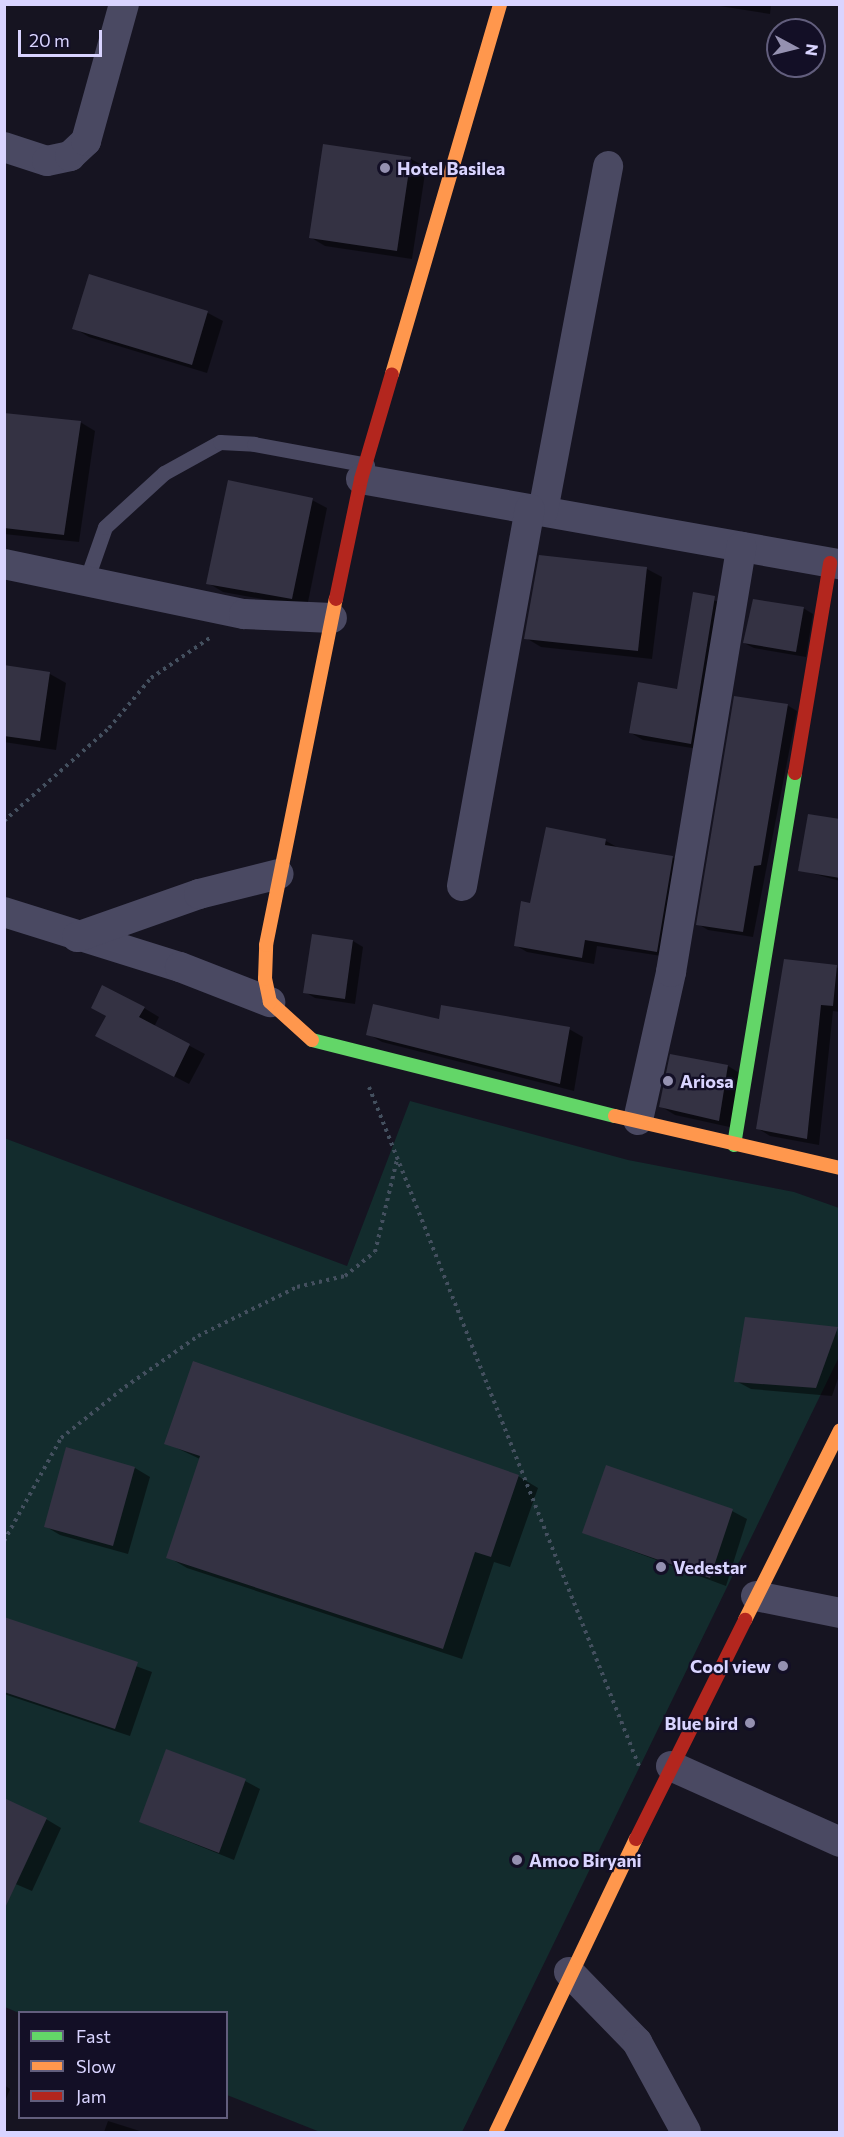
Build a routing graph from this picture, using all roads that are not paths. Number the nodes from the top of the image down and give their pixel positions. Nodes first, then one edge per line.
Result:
1 (124, 4) edge
2 (500, 4) edge
3 (4, 147) edge
4 (608, 166) dead end
5 (364, 472) junction
6 (536, 510) junction
7 (741, 547) junction
8 (835, 563) edge
9 (4, 564) edge
10 (86, 581) junction
11 (332, 618) junction
12 (279, 874) junction
13 (462, 886) dead end
14 (4, 912) edge
15 (77, 938) junction
16 (270, 1002) junction
17 (638, 1120) junction
18 (735, 1145) junction
19 (840, 1168) edge
20 (840, 1430) edge
21 (756, 1596) junction
22 (840, 1613) edge
23 (671, 1766) junction
24 (840, 1842) edge
25 (569, 1972) junction
26 (496, 2133) edge
27 (686, 2133) edge

1 - 3 street
2 - 5 street
4 - 6 street
5 - 6 street
5 - 10 lane
5 - 11 street
6 - 7 street
6 - 13 street
7 - 8 street
7 - 17 street
8 - 18 street
9 - 10 street
10 - 11 street
11 - 12 street
12 - 15 street
12 - 16 street
14 - 15 street
15 - 16 street
16 - 17 street
17 - 18 street
18 - 19 street
20 - 21 street
21 - 22 street
21 - 23 street
23 - 24 street
23 - 25 street
25 - 26 street
25 - 27 street

